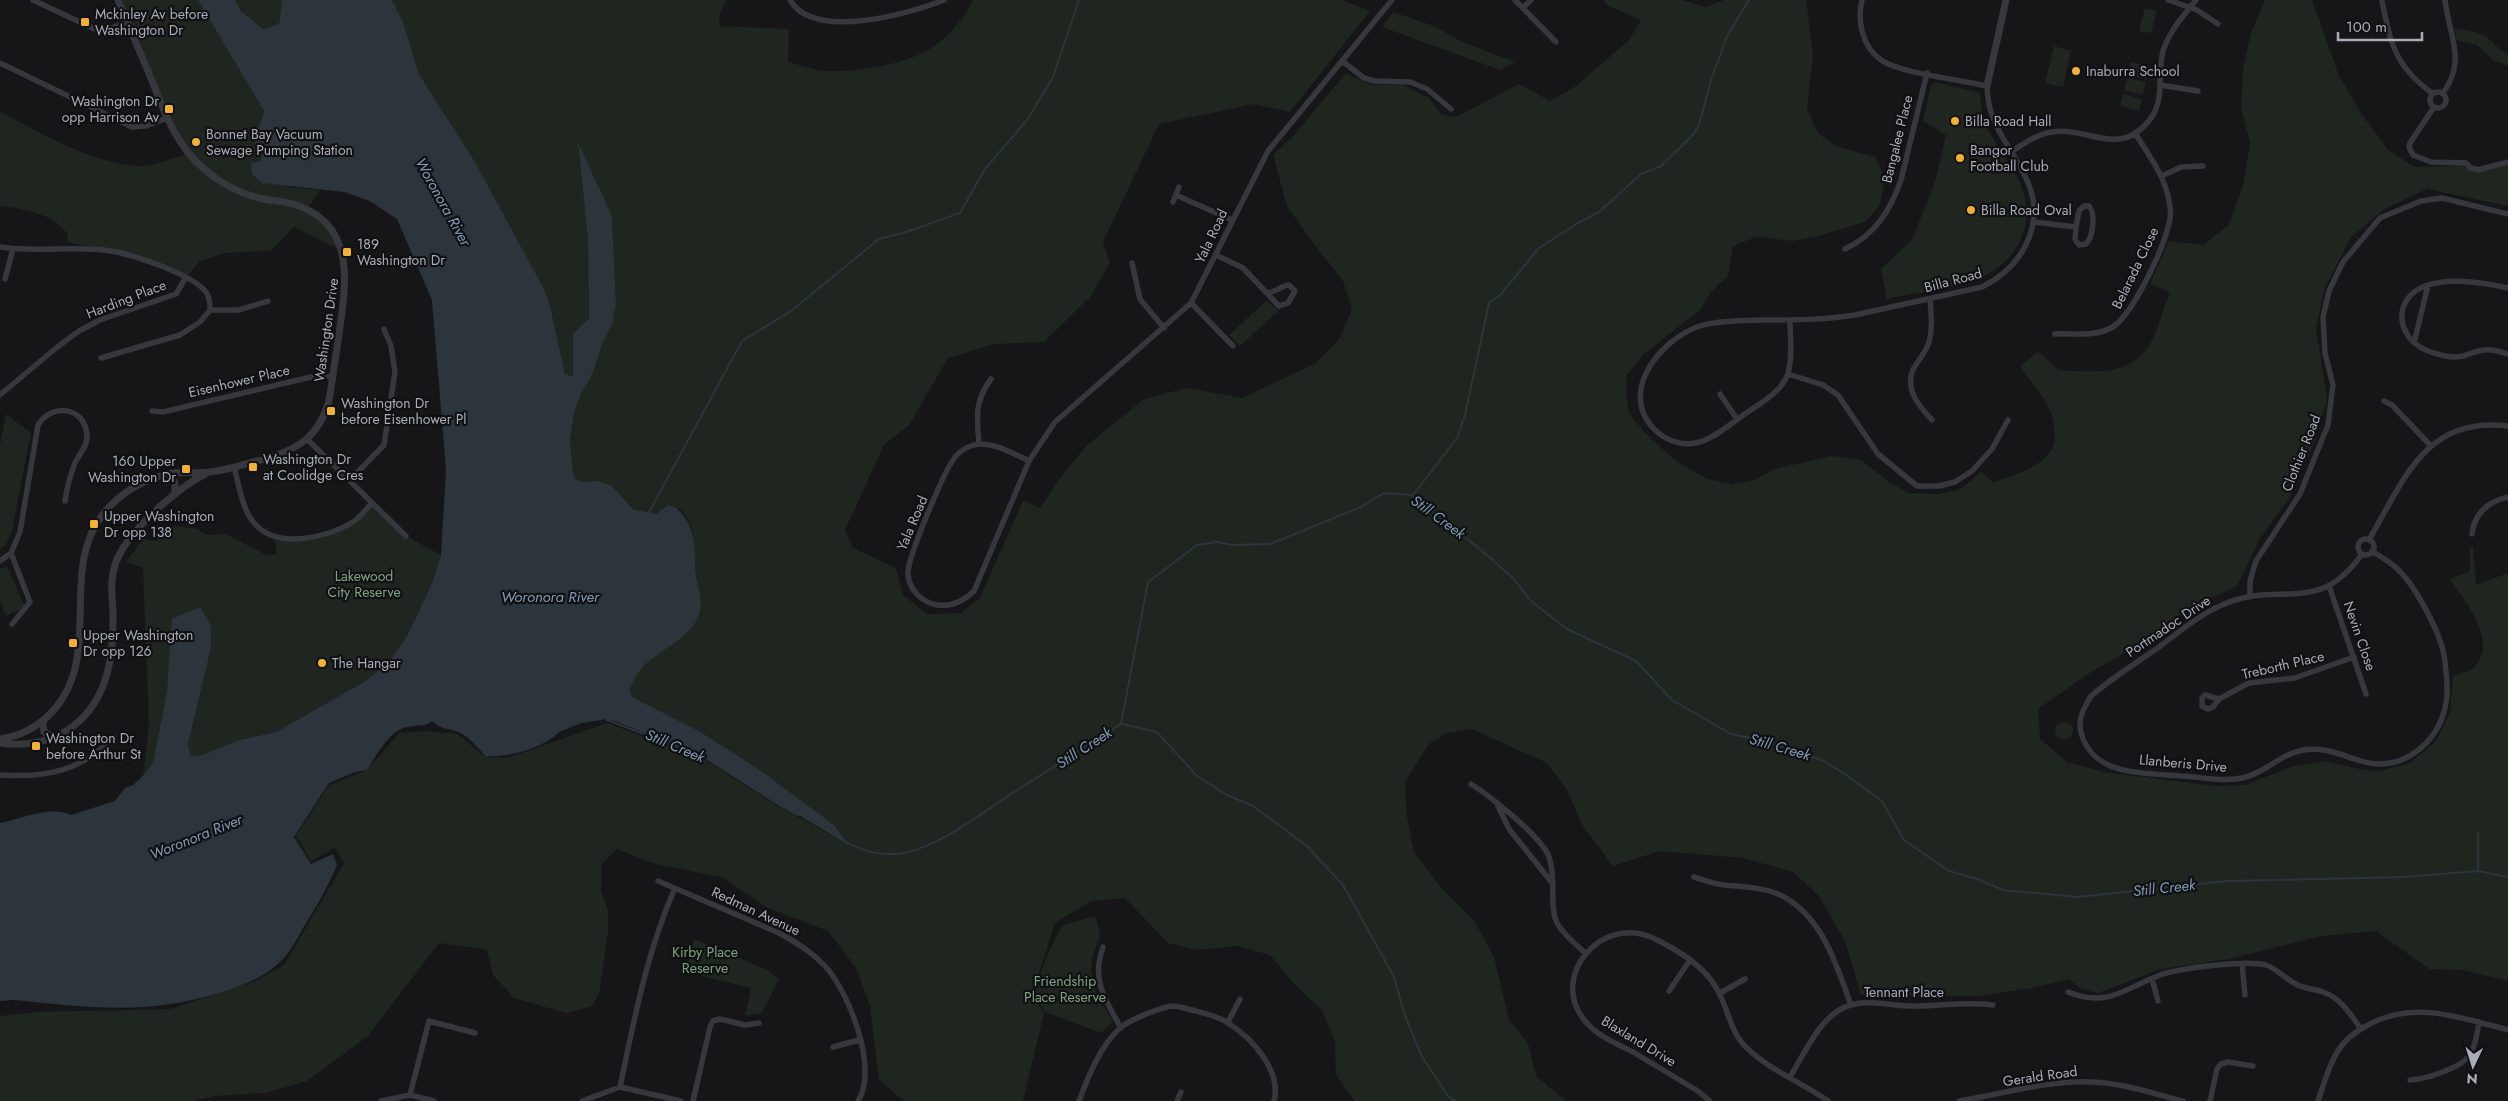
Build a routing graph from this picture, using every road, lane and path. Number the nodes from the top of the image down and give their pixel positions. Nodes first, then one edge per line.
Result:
1 (34, 0) edge
2 (118, 0) edge
3 (790, 0) edge
4 (944, 0) edge
5 (1392, 0) edge
6 (1515, 0) edge
7 (1531, 0) edge
8 (1862, 0) edge
9 (2006, 0) edge
10 (2168, 0) edge
11 (2196, 0) edge
12 (2445, 0) edge
13 (2382, 1) edge
14 (1524, 7) junction
15 (2191, 7) junction
16 (127, 22) junction
17 (2218, 24) dead end
18 (1556, 42) dead end
19 (1342, 61) junction
20 (0, 63) edge
21 (1926, 73) junction
22 (2160, 85) junction
23 (1986, 86) junction
24 (2198, 91) dead end
25 (2433, 94) junction
26 (2443, 94) junction
27 (2434, 107) junction
28 (1451, 109) dead end
29 (167, 118) junction
30 (2135, 133) junction
31 (2011, 152) junction
32 (2508, 162) edge
33 (2203, 166) dead end
34 (2162, 176) junction
35 (1179, 187) dead end
36 (1176, 195) junction
37 (1173, 202) dead end
38 (2508, 214) edge
39 (1232, 220) junction
40 (2034, 222) junction
41 (2076, 227) junction
42 (0, 246) edge
43 (13, 249) junction
44 (1845, 249) dead end
45 (1216, 255) junction
46 (1132, 263) dead end
47 (186, 277) junction
48 (5, 279) dead end
49 (2428, 285) junction
50 (2508, 288) edge
51 (1267, 293) junction
52 (1930, 299) junction
53 (268, 300) dead end
54 (1192, 303) junction
55 (210, 310) junction
56 (1790, 320) junction
57 (1164, 328) junction
58 (384, 329) dead end
59 (2055, 334) dead end
60 (2414, 343) junction
61 (1233, 346) dead end
62 (2508, 354) edge
63 (101, 358) dead end
64 (1788, 374) junction
65 (333, 376) junction
66 (991, 379) dead end
67 (1720, 394) dead end
68 (0, 395) edge
69 (2384, 401) dead end
70 (152, 411) dead end
71 (1737, 419) junction
72 (1932, 420) dead end
73 (2008, 420) dead end
74 (2508, 426) edge
75 (307, 438) junction
76 (979, 444) junction
77 (2431, 446) junction
78 (1029, 460) junction
79 (234, 467) junction
80 (210, 472) junction
81 (167, 474) junction
82 (350, 480) junction
83 (175, 493) junction
84 (2508, 497) edge
85 (65, 500) dead end
86 (372, 503) junction
87 (2472, 534) dead end
88 (406, 536) dead end
89 (2369, 540) junction
90 (2372, 552) junction
91 (11, 553) junction
92 (2362, 554) junction
93 (0, 561) edge
94 (2330, 586) junction
95 (2250, 597) junction
96 (12, 624) dead end
97 (2354, 657) junction
98 (2366, 694) dead end
99 (2219, 698) dead end
100 (2080, 714) joint
101 (43, 721) junction
102 (54, 737) junction
103 (114, 737) dead end
104 (0, 741) edge
105 (0, 775) edge
106 (1471, 784) dead end
107 (1496, 802) junction
108 (1694, 877) dead end
109 (658, 881) dead end
110 (1553, 885) junction
111 (675, 888) junction
112 (1104, 947) dead end
113 (1585, 953) junction
114 (1690, 960) junction
115 (2242, 964) junction
116 (1745, 979) dead end
117 (2152, 979) junction
118 (1669, 991) dead end
119 (2068, 992) dead end
120 (1720, 993) junction
121 (2245, 996) dead end
122 (1240, 999) dead end
123 (2158, 1001) dead end
124 (1851, 1004) junction
125 (1993, 1005) dead end
126 (1228, 1022) junction
127 (2479, 1022) junction
128 (759, 1023) dead end
129 (1120, 1028) junction
130 (2361, 1029) junction
131 (2508, 1030) edge
132 (475, 1033) dead end
133 (859, 1040) junction
134 (833, 1047) dead end
135 (2252, 1066) dead end
136 (1790, 1077) junction
137 (2410, 1080) dead end
138 (620, 1087) junction
139 (1181, 1092) dead end
140 (410, 1095) junction
141 (381, 1101) edge
142 (434, 1101) edge
143 (582, 1101) edge
144 (681, 1101) edge
145 (693, 1101) edge
146 (858, 1101) edge
147 (1079, 1101) edge
148 (1177, 1101) edge
149 (1274, 1101) edge
150 (1710, 1101) edge
151 (1828, 1101) edge
152 (1959, 1101) edge
153 (2183, 1101) edge
154 (2210, 1101) edge
155 (2318, 1101) edge

1 - 16 street
2 - 16 street, Washington Drive
3 - 4 street
5 - 19 street, Yala Road
6 - 14 street
7 - 14 street
8 - 21 street
9 - 23 street, Billa Road
10 - 15 street
11 - 15 street
12 - 26 street
13 - 25 street
14 - 18 street
15 - 17 street
15 - 22 street
16 - 29 street, Washington Drive
19 - 28 street
19 - 39 street, Yala Road
20 - 29 street
21 - 23 street
21 - 44 street, Bangalee Place
22 - 24 street
22 - 30 street
23 - 31 street, Billa Road
25 - 26 street
25 - 27 street
26 - 27 street
27 - 32 street
29 - 65 street, Washington Drive
30 - 31 street
30 - 34 street, Belarada Close
31 - 40 street, Billa Road
33 - 34 street
34 - 59 street, Belarada Close
35 - 36 street
36 - 37 street
36 - 39 street
38 - 95 street, Clothier Road
39 - 45 street, Yala Road
40 - 41 street
40 - 52 street, Billa Road
41 - 41 street
42 - 43 street
43 - 47 street
43 - 48 street
45 - 51 street
45 - 54 street, Yala Road
46 - 57 street
47 - 55 street
47 - 68 street, Harding Place
49 - 50 street
49 - 60 street
49 - 60 street
51 - 51 street
52 - 56 street, Billa Road
52 - 72 street
53 - 55 street
54 - 57 street, Yala Road
54 - 61 street
55 - 63 street
56 - 64 street
56 - 71 street, Billa Road
57 - 78 street, Yala Road
58 - 82 street
60 - 62 street
64 - 71 street, Billa Road
64 - 73 street
65 - 70 street, Eisenhower Place
65 - 75 street, Washington Drive
66 - 76 street
67 - 71 street
69 - 77 street
74 - 77 street
75 - 79 street, Washington Drive
75 - 82 street
76 - 78 street
76 - 78 street, Yala Road
77 - 89 street
79 - 80 street, Washington Drive
79 - 86 street
80 - 81 street, Washington Drive
80 - 83 street
81 - 83 street
81 - 101 street, Washington Drive
82 - 86 street
83 - 102 street
84 - 87 street
85 - 91 street
86 - 88 street
89 - 90 street
89 - 92 street
90 - 92 street
90 - 100 street, Llanberis Drive
91 - 93 street
91 - 96 street
92 - 94 street, Portmadoc Drive
94 - 95 street, Portmadoc Drive
94 - 97 street, Nevin Close
95 - 100 street, Portmadoc Drive
97 - 98 street, Nevin Close
97 - 99 street, Treborth Place
101 - 102 street
101 - 104 street, Washington Drive
102 - 104 street
103 - 105 street
106 - 107 street
107 - 110 street
107 - 110 street
108 - 124 street
109 - 111 street, Redman Avenue
110 - 113 street
111 - 133 street, Redman Avenue
111 - 138 street
112 - 129 street
113 - 114 street
113 - 150 street, Blaxland Drive
114 - 118 street
114 - 120 street
115 - 117 street
115 - 121 street
115 - 130 street
116 - 120 street
117 - 119 street
117 - 123 street
120 - 136 street
122 - 126 street
124 - 125 street, Tennant Place
124 - 136 street, Tennant Place
126 - 129 street
126 - 149 street
127 - 130 street
127 - 131 street
127 - 137 street
128 - 145 street
129 - 147 street
130 - 155 street
132 - 140 street
133 - 134 street
133 - 146 street, Redman Avenue
135 - 154 street
136 - 151 street
138 - 143 street
138 - 144 street
139 - 148 street
140 - 141 street
140 - 142 street
152 - 153 street, Gerald Road

